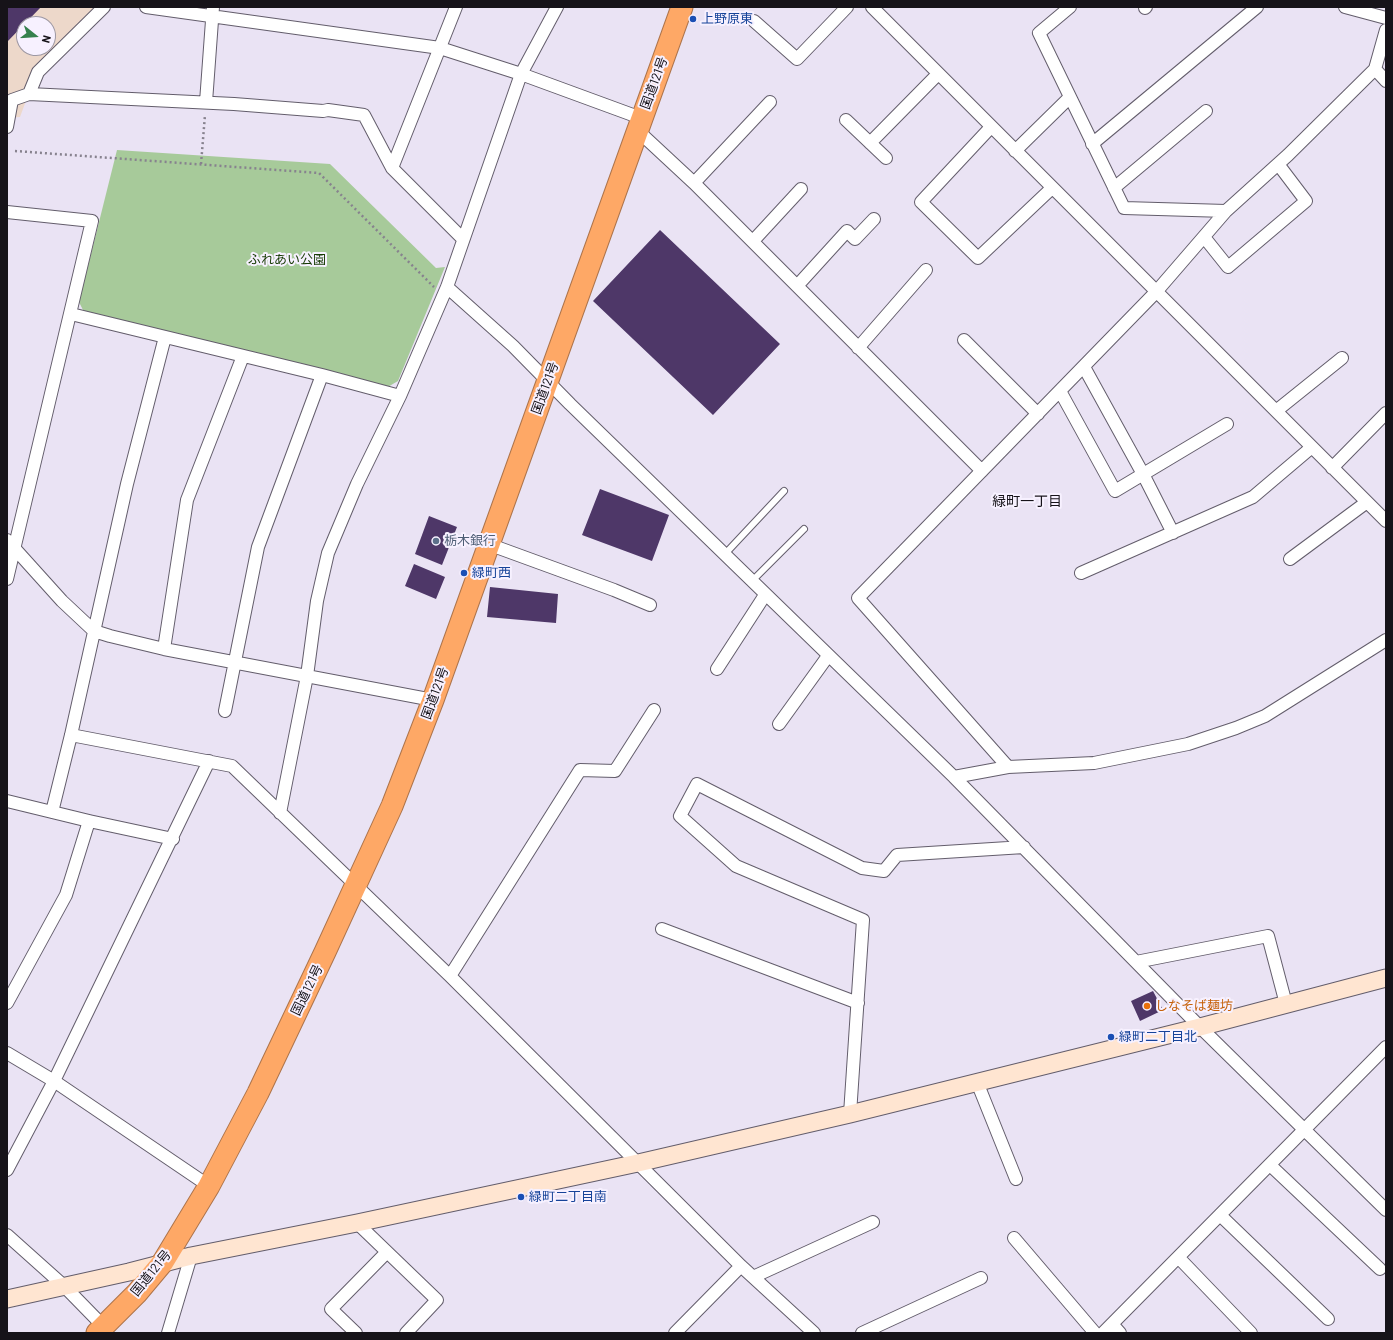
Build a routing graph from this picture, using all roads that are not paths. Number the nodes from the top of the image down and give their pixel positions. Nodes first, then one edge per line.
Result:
1 (104, 7) edge
2 (146, 7) edge
3 (456, 7) edge
4 (557, 7) edge
5 (682, 7) edge
6 (847, 7) edge
7 (872, 7) edge
8 (1070, 7) edge
9 (1257, 7) edge
10 (1345, 7) edge
11 (213, 12) edge
12 (1386, 18) edge
13 (754, 21) dead end
14 (1386, 30) edge
15 (440, 48) junction
16 (1375, 69) junction
17 (520, 74) junction
18 (938, 74) junction
19 (1386, 81) edge
20 (29, 94) junction
21 (1070, 97) junction
22 (206, 102) junction
23 (770, 102) dead end
24 (1206, 111) dead end
25 (846, 120) dead end
26 (639, 124) junction
27 (7, 127) edge
28 (991, 127) junction
29 (870, 144) junction
30 (1092, 144) junction
31 (1015, 151) junction
32 (886, 158) dead end
33 (1278, 164) junction
34 (392, 168) junction
35 (694, 183) junction
36 (1052, 188) junction
37 (1114, 188) junction
38 (801, 189) dead end
39 (1226, 211) junction
40 (7, 212) edge
41 (874, 219) dead end
42 (1204, 237) junction
43 (462, 238) junction
44 (753, 241) junction
45 (926, 270) dead end
46 (797, 286) junction
47 (442, 289) junction
48 (1156, 292) junction
49 (71, 314) junction
50 (165, 337) junction
51 (964, 340) dead end
52 (858, 348) junction
53 (243, 356) junction
54 (1342, 358) dead end
55 (1084, 366) junction
56 (322, 375) junction
57 (547, 381) junction
58 (1060, 391) junction
59 (400, 396) junction
60 (1276, 412) junction
61 (1386, 413) edge
62 (1038, 414) junction
63 (1228, 424) dead end
64 (1312, 447) junction
65 (1332, 468) junction
66 (982, 471) junction
67 (1144, 474) junction
68 (784, 491) dead end
69 (1367, 502) junction
70 (1386, 521) edge
71 (804, 529) dead end
72 (1173, 533) junction
73 (11, 543) edge
74 (488, 544) junction
75 (724, 555) junction
76 (1290, 559) dead end
77 (1081, 573) dead end
78 (7, 579) edge
79 (752, 582) junction
80 (765, 595) junction
81 (650, 605) dead end
82 (94, 630) junction
83 (1386, 640) edge
84 (164, 649) junction
85 (828, 656) junction
86 (234, 662) junction
87 (717, 669) dead end
88 (307, 676) junction
89 (433, 700) junction
90 (654, 710) dead end
91 (225, 711) dead end
92 (779, 724) dead end
93 (71, 735) junction
94 (210, 761) junction
95 (1008, 767) junction
96 (954, 777) junction
97 (7, 801) edge
98 (52, 812) junction
99 (280, 813) junction
100 (89, 821) junction
101 (173, 839) junction
102 (1024, 847) junction
103 (356, 886) junction
104 (662, 929) dead end
105 (1136, 962) junction
106 (450, 976) junction
107 (1386, 978) edge
108 (7, 1003) edge
109 (858, 1003) junction
110 (1286, 1004) junction
111 (1200, 1027) junction
112 (1386, 1047) edge
113 (7, 1053) edge
114 (54, 1081) junction
115 (977, 1082) junction
116 (850, 1114) junction
117 (1304, 1131) junction
118 (638, 1163) junction
119 (1270, 1165) junction
120 (7, 1170) edge
121 (1016, 1179) dead end
122 (209, 1186) junction
123 (1386, 1210) edge
124 (1220, 1215) junction
125 (874, 1222) dead end
126 (357, 1223) junction
127 (7, 1235) edge
128 (1014, 1238) dead end
129 (386, 1253) junction
130 (191, 1256) junction
131 (1178, 1257) junction
132 (163, 1262) junction
133 (741, 1266) junction
134 (1380, 1269) dead end
135 (753, 1277) junction
136 (981, 1278) dead end
137 (64, 1286) junction
138 (7, 1299) edge
139 (1328, 1318) dead end
140 (1112, 1324) junction
141 (103, 1331) edge
142 (168, 1333) edge
143 (356, 1333) edge
144 (406, 1333) edge
145 (675, 1333) edge
146 (814, 1333) edge
147 (862, 1333) edge
148 (1095, 1333) edge
149 (1103, 1333) edge
150 (1120, 1333) edge
151 (1251, 1333) edge

1 - 20 street
2 - 11 street
3 - 15 street
4 - 17 street
5 - 26 highway, 国道121号
6 - 13 street
7 - 18 street
8 - 21 street
9 - 30 street
10 - 12 street
11 - 15 street
11 - 22 street
14 - 16 street
15 - 17 street
15 - 34 street
16 - 19 street
16 - 33 street
17 - 26 street
17 - 43 street
18 - 28 street
18 - 29 street
20 - 22 street
20 - 27 street
21 - 30 street
21 - 31 street
22 - 34 street
23 - 35 street
24 - 37 street
25 - 29 street
26 - 35 street
26 - 57 highway, 国道121号
28 - 31 street
28 - 36 street
29 - 32 street
30 - 37 street
31 - 36 street
33 - 39 street
33 - 42 street
34 - 43 street
35 - 44 street
36 - 48 street
37 - 39 street
38 - 44 street
39 - 42 street
40 - 49 street
41 - 46 street
42 - 48 street
43 - 47 street
44 - 46 street
45 - 52 street
46 - 52 street
47 - 57 street
47 - 59 street
48 - 55 street
48 - 60 street
49 - 50 street
49 - 73 street
50 - 53 street
50 - 82 street
51 - 62 street
52 - 66 street
53 - 56 street
53 - 84 street
54 - 60 street
55 - 58 street
55 - 67 street
56 - 59 street
56 - 86 street
57 - 74 highway, 国道121号
57 - 75 street
58 - 62 street
58 - 67 street
59 - 88 street
60 - 64 street
61 - 65 street
62 - 66 street
63 - 67 street
64 - 65 street
64 - 72 street
65 - 69 street
66 - 95 street
67 - 72 street
68 - 75 lane
69 - 70 street
69 - 76 street
71 - 79 lane
72 - 77 street
73 - 78 street
73 - 82 street
74 - 81 street
74 - 89 highway, 国道121号
75 - 79 street
79 - 80 street
80 - 85 street
80 - 87 street
82 - 84 street
82 - 93 street
83 - 95 street
84 - 86 street
85 - 92 street
85 - 96 street
86 - 88 street
86 - 91 street
88 - 89 street
88 - 99 street
89 - 103 highway, 国道121号
90 - 106 street
93 - 94 street
93 - 98 street
94 - 99 street
94 - 101 street
95 - 96 street
96 - 102 street
97 - 98 street
98 - 100 street
99 - 103 street
100 - 101 street
100 - 108 street
101 - 114 street
102 - 105 street
102 - 109 street
103 - 106 street
103 - 122 highway, 国道121号
104 - 109 street
105 - 110 street
105 - 111 street
106 - 118 street
107 - 110 street
109 - 116 street
110 - 111 street
111 - 115 street
111 - 117 street
112 - 117 street
113 - 114 street
114 - 120 street
114 - 122 street
115 - 116 street
115 - 121 street
116 - 118 street
117 - 119 street
117 - 123 street
118 - 126 street
118 - 133 street
119 - 124 street
119 - 134 street
122 - 132 highway, 国道121号
124 - 131 street
124 - 139 street
125 - 135 street
126 - 129 street
126 - 130 street
127 - 137 street
128 - 148 street
129 - 143 street
129 - 144 street
130 - 132 street
130 - 142 street
131 - 140 street
131 - 151 street
132 - 137 street
132 - 141 highway, 国道121号
133 - 135 street
133 - 145 street
135 - 146 street
136 - 147 street
137 - 138 street
137 - 141 street
140 - 149 street
140 - 150 street

